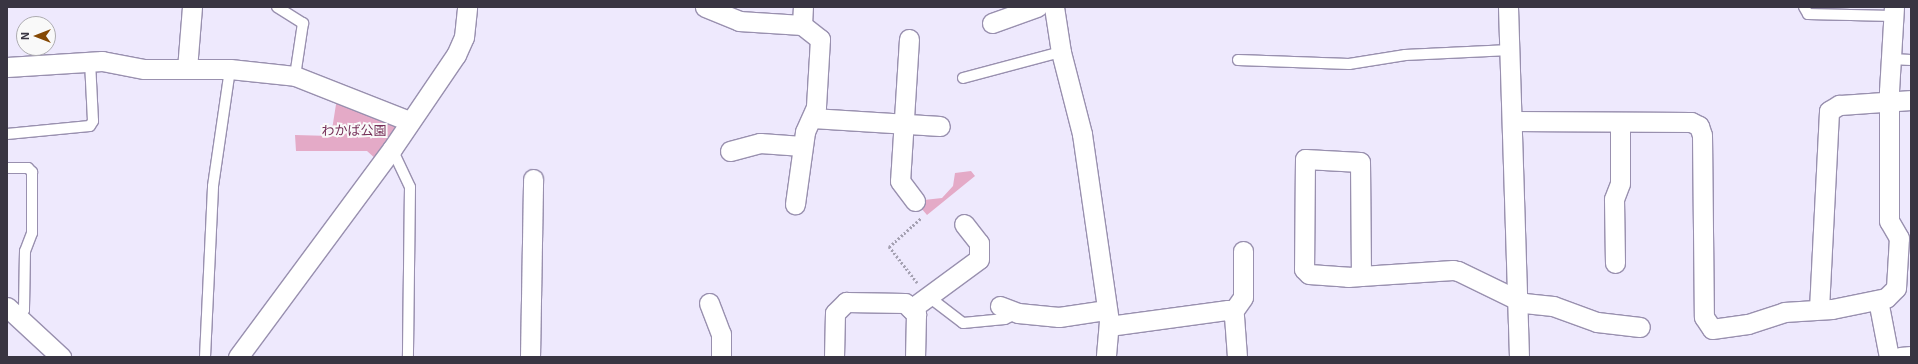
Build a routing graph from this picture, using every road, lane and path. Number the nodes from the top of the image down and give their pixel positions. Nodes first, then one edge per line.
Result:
1 (192, 7) edge
2 (276, 7) edge
3 (467, 7) edge
4 (705, 7) edge
5 (1037, 7) edge
6 (1054, 7) edge
7 (1508, 7) edge
8 (1804, 7) edge
9 (1894, 12) edge
10 (803, 16) edge
11 (992, 23) dead end
12 (909, 39) dead end
13 (1510, 50) junction
14 (1061, 52) junction
15 (1891, 59) junction
16 (1238, 60) dead end
17 (1911, 60) edge
18 (90, 61) junction
19 (7, 67) edge
20 (188, 69) junction
21 (230, 69) junction
22 (294, 76) junction
23 (963, 78) dead end
24 (1911, 100) edge
25 (1890, 101) junction
26 (812, 118) junction
27 (409, 121) junction
28 (1512, 121) junction
29 (1620, 122) junction
30 (904, 123) junction
31 (940, 126) dead end
32 (7, 134) edge
33 (802, 146) junction
34 (392, 150) junction
35 (730, 150) dead end
36 (7, 168) edge
37 (533, 179) dead end
38 (795, 204) dead end
39 (920, 207) joint
40 (964, 224) dead end
41 (1243, 251) dead end
42 (1615, 263) dead end
43 (1361, 276) junction
44 (928, 297) junction
45 (1518, 298) junction
46 (1878, 300) junction
47 (709, 303) dead end
48 (1000, 306) dead end
49 (911, 309) junction
50 (1819, 309) junction
51 (13, 312) edge
52 (1018, 313) junction
53 (1232, 313) junction
54 (1108, 318) junction
55 (1640, 327) dead end
56 (1911, 356) edge
57 (61, 357) edge
58 (205, 357) edge
59 (238, 357) edge
60 (408, 357) edge
61 (530, 357) edge
62 (721, 357) edge
63 (834, 357) edge
64 (915, 357) edge
65 (1106, 357) edge
66 (1237, 357) edge
67 (1519, 357) edge
68 (1889, 357) edge
69 (1900, 357) edge

1 - 20 street
2 - 22 lane
3 - 27 street
4 - 10 street
5 - 11 street
6 - 14 street
7 - 13 street
8 - 9 lane
9 - 15 street
10 - 26 street
12 - 30 street
13 - 16 lane
13 - 28 street
14 - 23 lane
14 - 54 street
15 - 17 lane
15 - 25 street
18 - 19 street
18 - 20 street
18 - 32 lane
20 - 21 street
21 - 22 street
21 - 58 lane
22 - 27 street
24 - 25 street
25 - 46 street
25 - 50 street
26 - 30 street
26 - 33 street
27 - 34 street
28 - 29 street
28 - 45 street
29 - 42 street
29 - 50 street
30 - 31 street
30 - 39 street
33 - 35 street
33 - 38 street
34 - 59 street
34 - 60 lane
36 - 51 lane
37 - 61 street
39 - 44 path
40 - 44 street
41 - 53 street
43 - 43 street
43 - 45 street
44 - 49 street
44 - 52 lane
45 - 55 street
45 - 67 street
46 - 50 street
46 - 68 street
47 - 62 street
48 - 52 street
49 - 63 street
49 - 64 street
51 - 57 street
52 - 54 street
53 - 54 street
53 - 66 street
54 - 65 street
56 - 69 street

